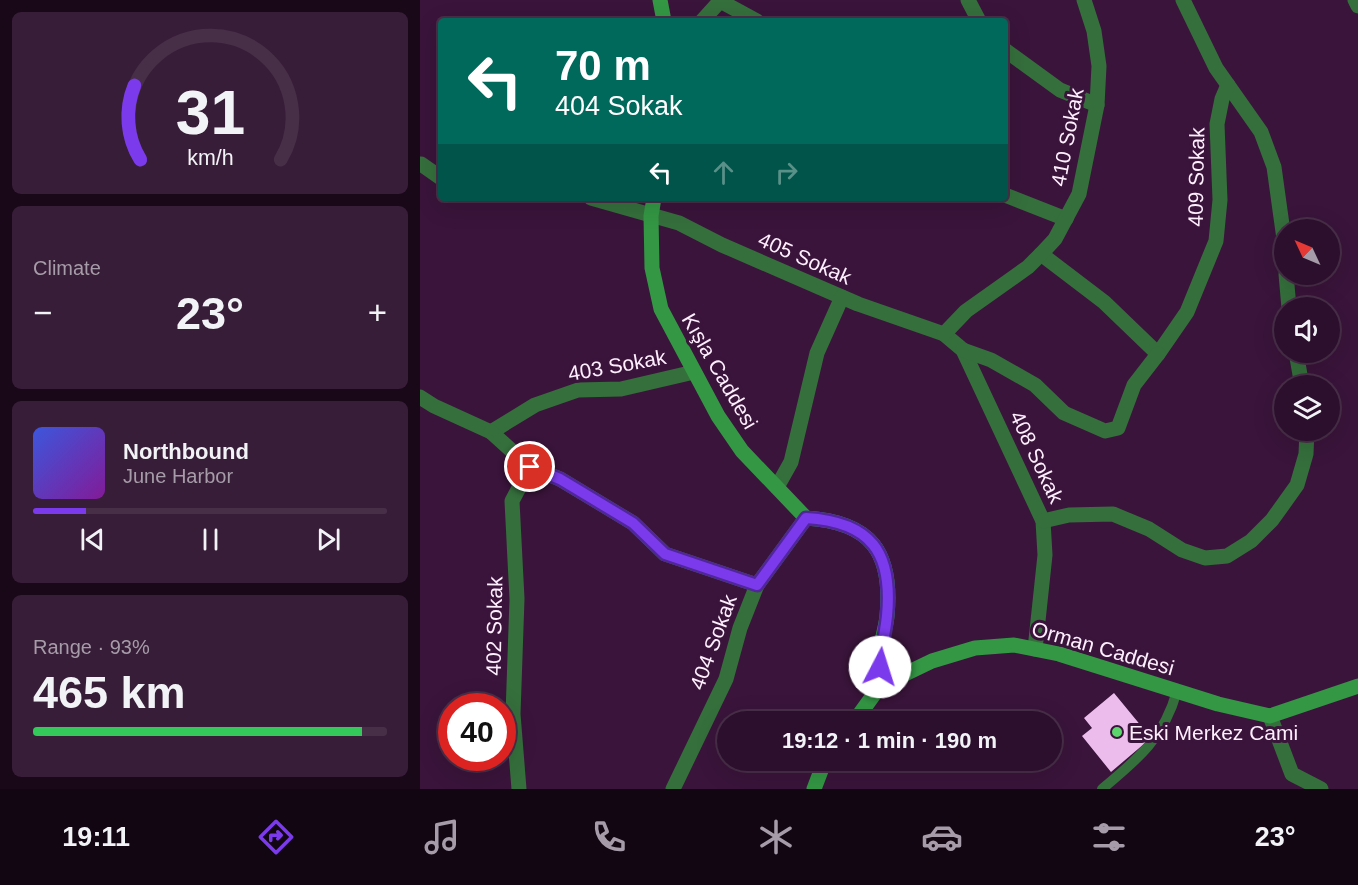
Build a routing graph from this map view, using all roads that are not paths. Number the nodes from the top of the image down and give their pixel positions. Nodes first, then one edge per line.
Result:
1 (660, 0) edge
2 (968, 0) edge
3 (1084, 0) edge
4 (1183, 0) edge
5 (1355, 0) edge
6 (720, 1) edge
7 (1358, 6) edge
8 (663, 18) edge
9 (705, 18) edge
10 (751, 18) edge
11 (977, 18) edge
12 (1008, 52) edge
13 (1228, 85) junction
14 (1096, 105) junction
15 (421, 164) edge
16 (438, 176) edge
17 (1008, 196) edge
18 (601, 201) edge
19 (654, 201) edge
20 (651, 216) junction
21 (1066, 219) junction
22 (1281, 219) edge
23 (1041, 254) junction
24 (842, 297) junction
25 (944, 334) junction
26 (963, 350) junction
27 (1158, 354) junction
28 (693, 372) junction
29 (420, 397) edge
30 (491, 432) junction
31 (1307, 441) edge
32 (530, 467) junction
33 (777, 487) junction
34 (806, 518) junction
35 (1043, 521) junction
36 (757, 585) junction
37 (1035, 650) junction
38 (880, 686) junction
39 (1358, 686) edge
40 (1178, 691) junction
41 (862, 711) edge
42 (1270, 716) junction
43 (821, 771) edge
44 (519, 789) edge
45 (673, 789) edge
46 (814, 789) edge
47 (1102, 789) edge
48 (1321, 789) edge

1 - 8 street
2 - 11 street
3 - 14 street, 410 Sokak
4 - 13 street
5 - 7 street
6 - 9 street
6 - 10 street
12 - 14 street
13 - 22 street
13 - 27 street, 409 Sokak
14 - 21 street, 410 Sokak
15 - 16 street
17 - 21 street
18 - 20 street, 405 Sokak
19 - 20 street, Kışla Caddesi
20 - 24 street, 405 Sokak
20 - 28 street, Kışla Caddesi
21 - 23 street, 410 Sokak
23 - 25 street, 410 Sokak
23 - 27 street
24 - 25 street, 405 Sokak
24 - 33 street
25 - 26 street, 408 Sokak
26 - 27 street, 409 Sokak
26 - 35 street, 408 Sokak
28 - 30 street, 403 Sokak
28 - 33 street, Kışla Caddesi
29 - 30 street
30 - 32 street
31 - 35 street
32 - 36 street
32 - 44 street, 402 Sokak
33 - 34 street, Kışla Caddesi
34 - 36 street, 404 Sokak
34 - 38 street
35 - 37 street, 408 Sokak
36 - 45 street, 404 Sokak
37 - 38 street, Orman Caddesi
37 - 40 street, Orman Caddesi
38 - 41 street, Orman Caddesi
39 - 42 street
40 - 42 street, Orman Caddesi
40 - 47 lane
42 - 48 street
43 - 46 street

